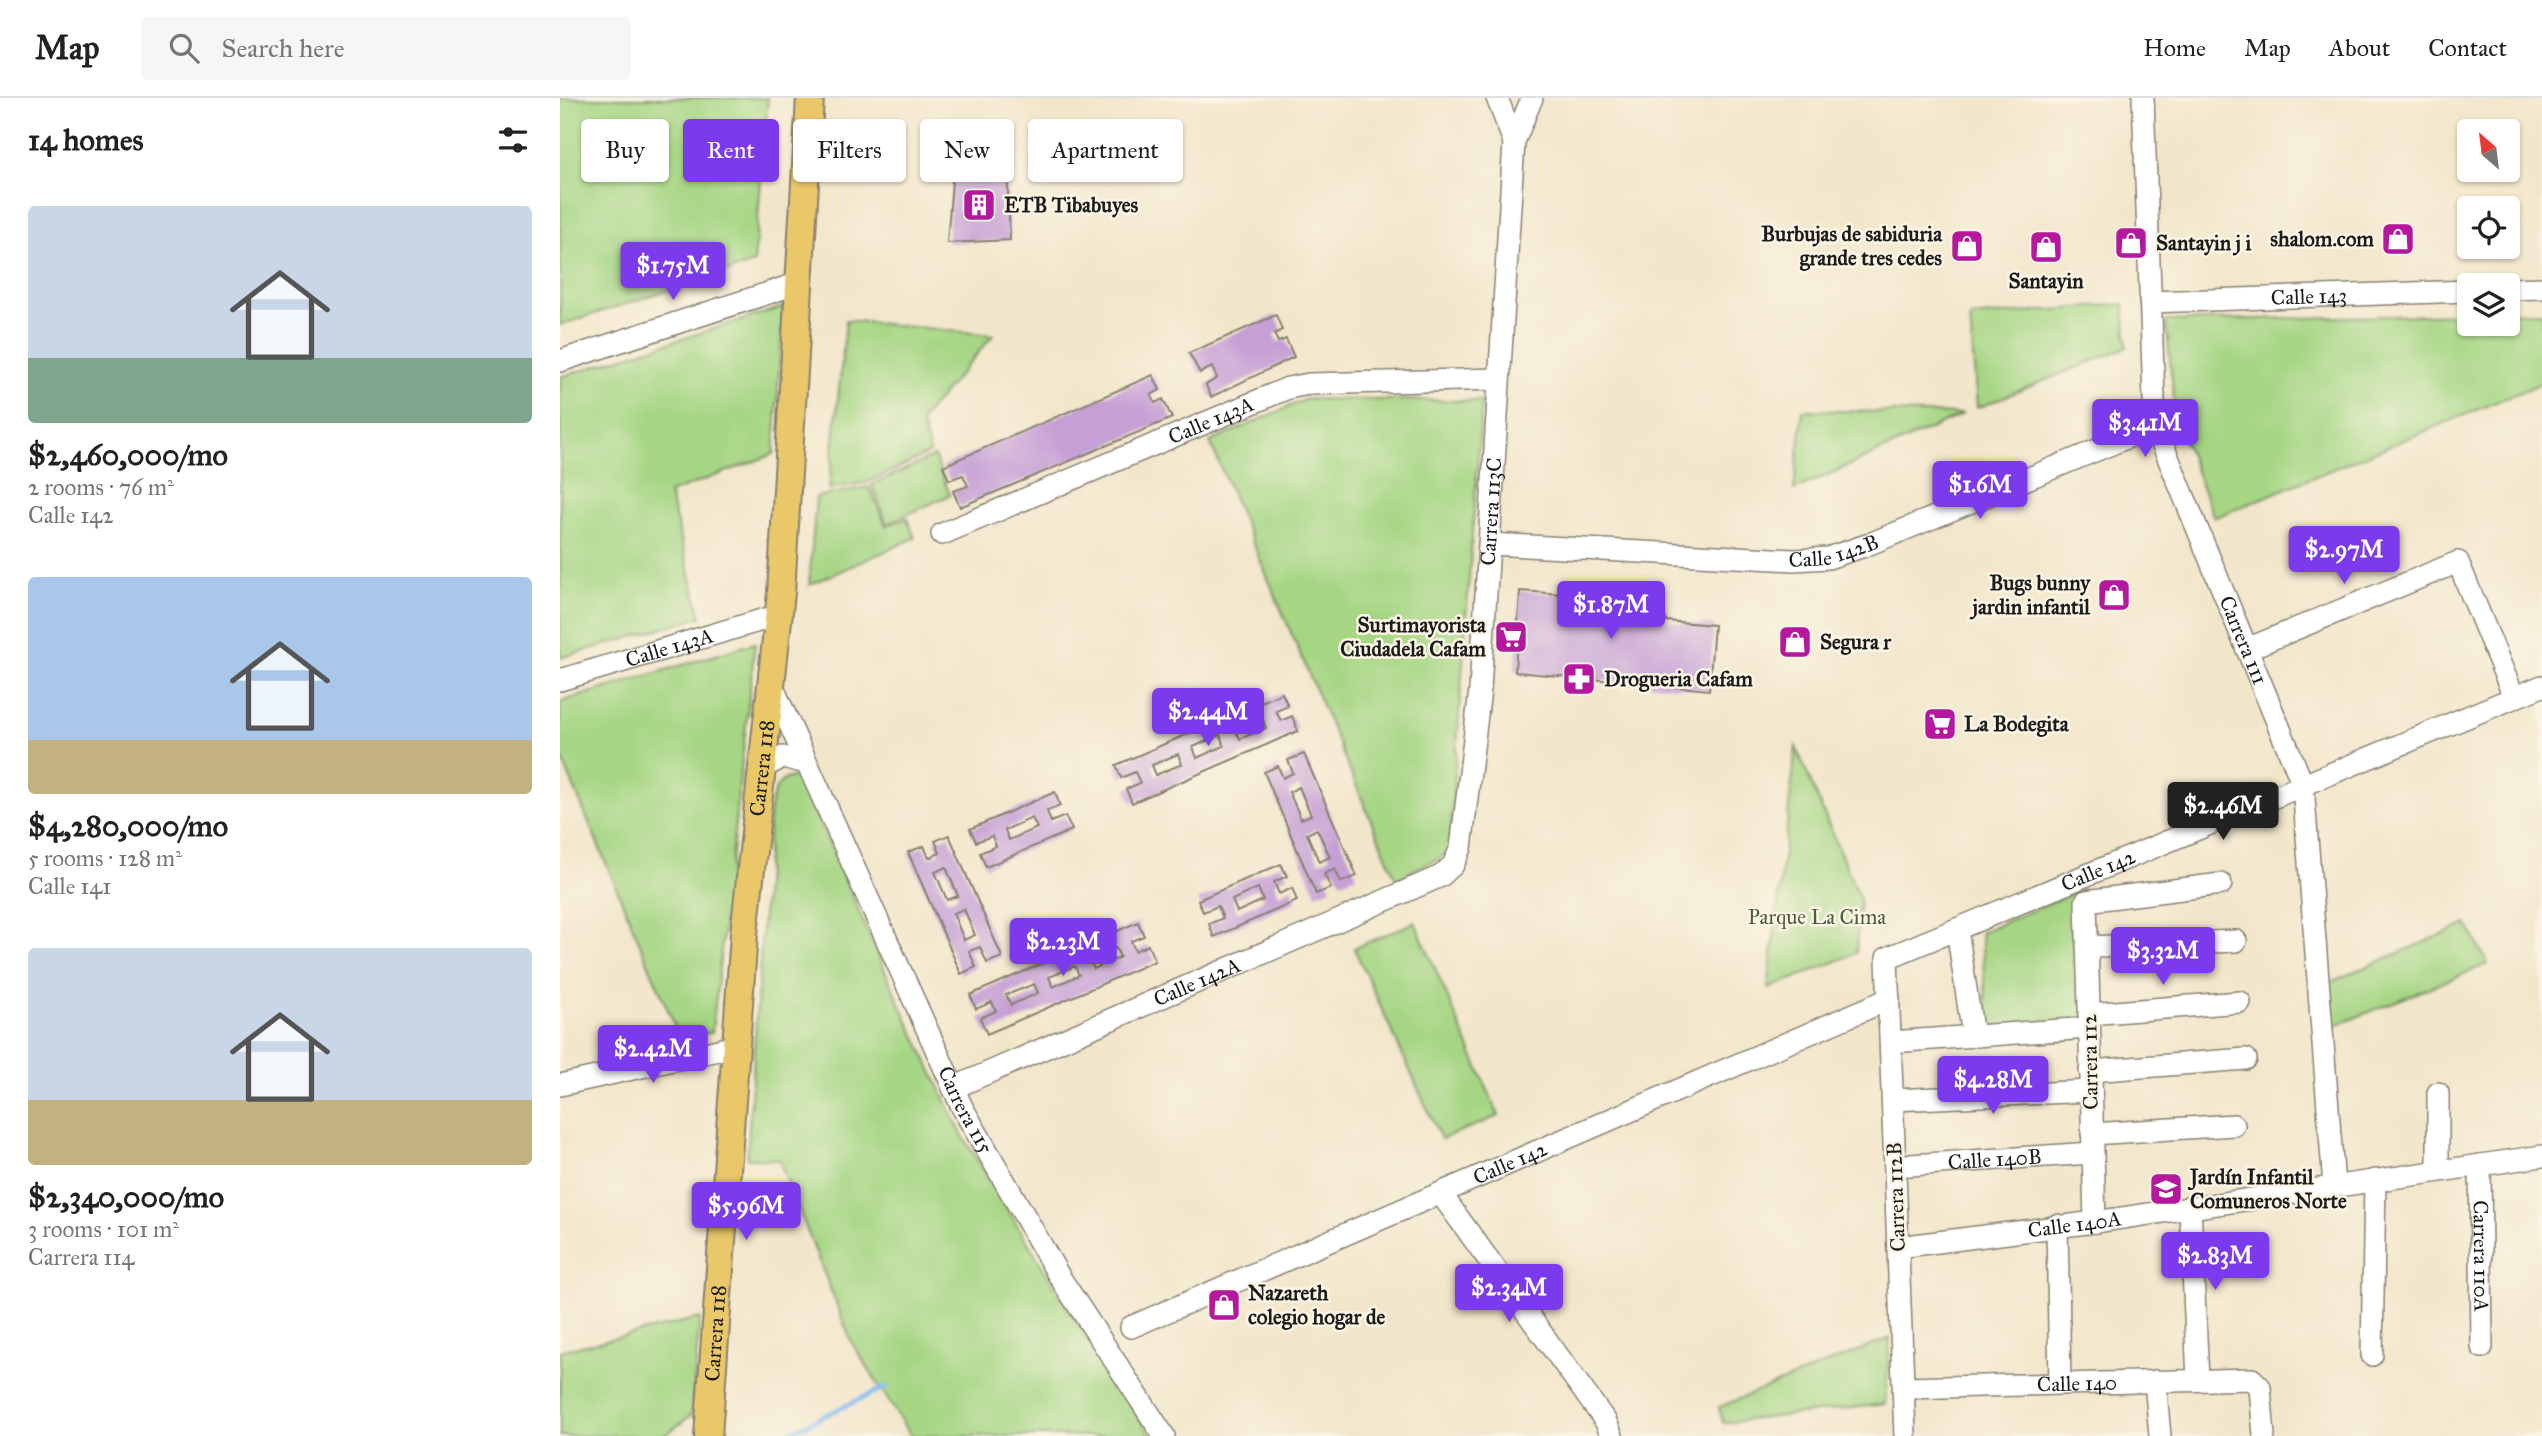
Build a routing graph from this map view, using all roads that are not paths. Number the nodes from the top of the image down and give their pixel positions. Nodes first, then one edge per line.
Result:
1 (810, 98) edge
2 (1497, 98) edge
3 (1532, 98) edge
4 (2143, 98) edge
5 (1514, 142) junction
6 (799, 283) junction
7 (2542, 288) edge
8 (2520, 289) edge
9 (2457, 291) edge
10 (2150, 302) junction
11 (560, 361) edge
12 (1499, 379) junction
13 (2155, 426) junction
14 (942, 534) dead end
15 (1490, 544) junction
16 (779, 615) junction
17 (2246, 649) junction
18 (560, 680) edge
19 (771, 683) junction
20 (2542, 686) edge
21 (2514, 697) junction
22 (806, 763) junction
23 (762, 768) junction
24 (2303, 785) junction
25 (1441, 876) joint
26 (2221, 884) dead end
27 (1958, 929) junction
28 (2235, 941) dead end
29 (2087, 947) junction
30 (1887, 958) joint
31 (1889, 999) junction
32 (2240, 1002) dead end
33 (2089, 1021) junction
34 (1973, 1036) junction
35 (1891, 1042) junction
36 (736, 1045) junction
37 (2246, 1059) dead end
38 (2091, 1081) junction
39 (560, 1085) edge
40 (953, 1088) junction
41 (2438, 1093) dead end
42 (1893, 1100) junction
43 (2234, 1125) dead end
44 (2092, 1144) junction
45 (2542, 1156) edge
46 (2480, 1165) junction
47 (1895, 1166) junction
48 (2438, 1171) junction
49 (2375, 1180) junction
50 (2334, 1186) junction
51 (1441, 1194) junction
52 (2190, 1206) junction
53 (2095, 1222) junction
54 (2057, 1225) junction
55 (1898, 1247) junction
56 (1131, 1327) dead end
57 (2482, 1347) dead end
58 (2372, 1355) dead end
59 (2198, 1380) junction
60 (2155, 1381) junction
61 (2060, 1383) junction
62 (1904, 1388) junction
63 (705, 1433) edge
64 (1164, 1436) edge
65 (1612, 1436) edge
66 (1905, 1436) edge
67 (2160, 1436) edge
68 (2264, 1436) edge

1 - 6 main road, Carrera 118
2 - 5 street, Carrera 113C
3 - 5 street, Carrera 113C
4 - 10 street, Carrera 111
5 - 12 street, Carrera 113C
6 - 11 street
6 - 16 main road, Carrera 118
7 - 8 street
9 - 10 street, Calle 143
10 - 13 street, Carrera 111
12 - 14 street, Calle 143A
12 - 15 street, Carrera 113C
13 - 15 street, Calle 142B
13 - 17 street, Carrera 111
15 - 25 street, Carrera 113C
16 - 18 street, Calle 143A
16 - 19 main road, Carrera 118
17 - 21 street
17 - 24 street, Carrera 111
19 - 22 street, Carrera 115
19 - 23 main road, Carrera 118
20 - 21 street, Calle 142
21 - 24 street, Calle 142
22 - 23 street
22 - 40 street, Carrera 115
23 - 36 main road, Carrera 118
24 - 27 street, Calle 142
24 - 50 street, Carrera 111
25 - 40 street, Calle 142A
26 - 29 street, Carrera 112
27 - 30 street, Calle 142
27 - 34 street
28 - 29 street
29 - 33 street, Carrera 112
30 - 31 street, Carrera 112B
31 - 35 street, Carrera 112B
31 - 51 street, Calle 142
32 - 33 street
33 - 34 street
33 - 38 street, Carrera 112
34 - 35 street
35 - 42 street, Carrera 112B
36 - 39 street
36 - 63 main road, Carrera 118
37 - 38 street
38 - 42 street
38 - 44 street, Carrera 112
40 - 64 street, Carrera 115
41 - 48 street
42 - 47 street, Carrera 112B
43 - 44 street, Calle 140B
44 - 47 street, Calle 140B
44 - 53 street, Carrera 112
45 - 46 street, Calle 140A
46 - 48 street, Calle 140A
46 - 57 street, Carrera 110A
47 - 55 street, Carrera 112B
48 - 49 street, Calle 140A
49 - 50 street, Calle 140A
49 - 58 street
50 - 52 street, Calle 140A
51 - 56 street, Calle 142
51 - 65 street
52 - 53 street, Calle 140A
52 - 59 street
53 - 54 street, Calle 140A
54 - 55 street, Calle 140A
54 - 61 street
55 - 62 street, Carrera 112B
59 - 60 street, Calle 140
59 - 68 street, Calle 140
60 - 61 street, Calle 140
60 - 67 street
61 - 62 street, Calle 140
62 - 66 street, Carrera 112B

